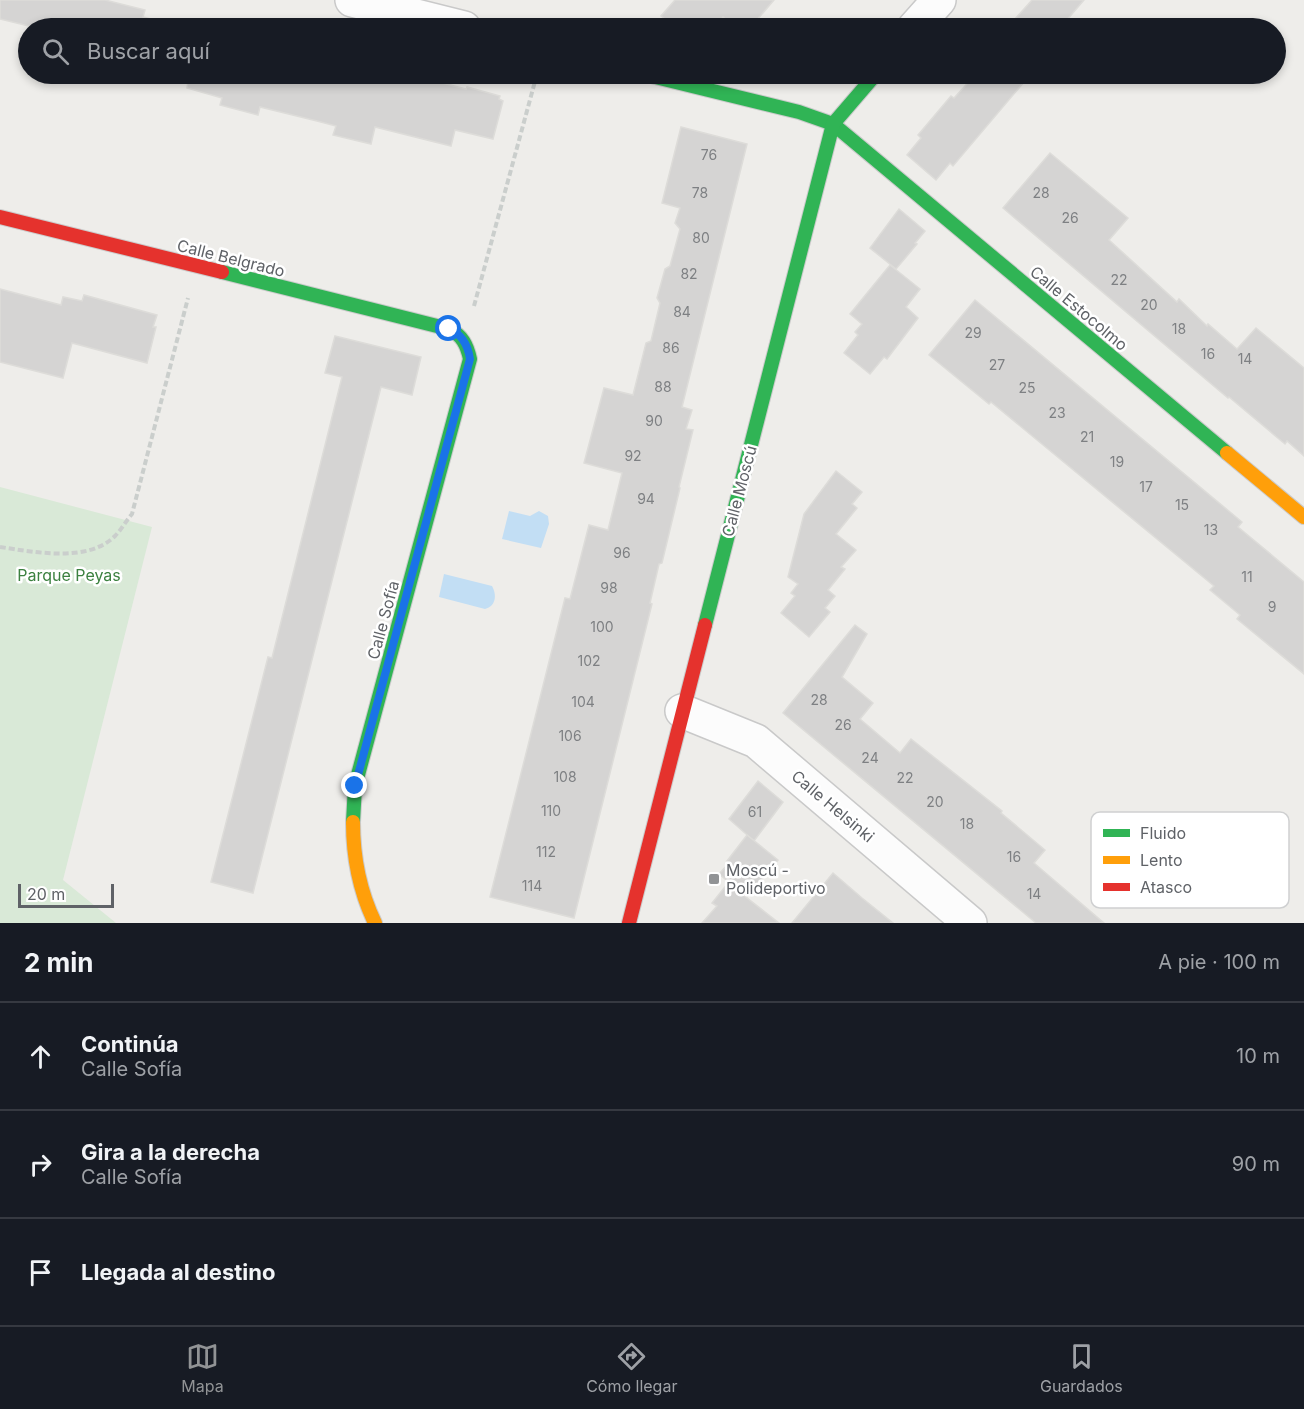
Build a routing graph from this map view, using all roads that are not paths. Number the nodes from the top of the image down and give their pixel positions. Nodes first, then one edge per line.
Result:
1 (352, 0) edge
2 (939, 0) edge
3 (424, 18) edge
4 (923, 18) edge
5 (685, 84) edge
6 (867, 84) edge
7 (833, 124) junction
8 (0, 217) edge
9 (454, 331) joint
10 (1304, 517) edge
11 (682, 711) junction
12 (375, 923) edge
13 (629, 923) edge
14 (970, 923) edge

1 - 3 street
2 - 4 street
5 - 7 street
6 - 7 street, Calle Moscú
7 - 10 street, Calle Estocolmo
7 - 11 street, Calle Moscú
8 - 9 street, Calle Belgrado
9 - 12 street, Calle Sofía
11 - 13 street, Calle Moscú
11 - 14 street, Calle Helsinki

